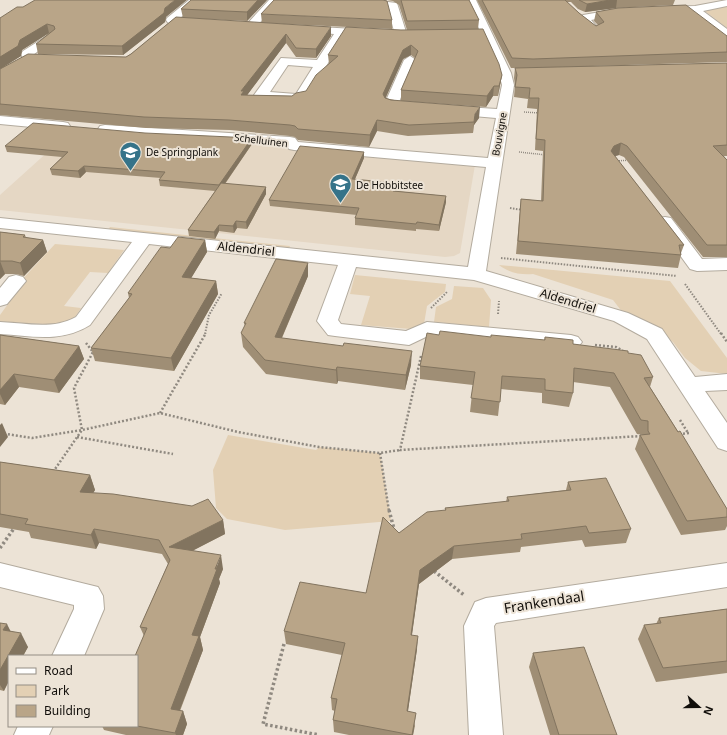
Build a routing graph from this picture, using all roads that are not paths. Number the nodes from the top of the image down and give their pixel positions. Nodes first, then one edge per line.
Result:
1 (195, 0) edge
2 (275, 0) edge
3 (374, 0) edge
4 (471, 0) edge
5 (727, 3) edge
6 (695, 9) junction
7 (631, 11) edge
8 (647, 11) edge
9 (573, 12) edge
10 (583, 18) junction
11 (174, 22) junction
12 (190, 22) edge
13 (266, 27) edge
14 (288, 29) edge
15 (164, 30) edge
16 (594, 31) edge
17 (341, 32) junction
18 (401, 35) junction
19 (415, 35) edge
20 (727, 35) edge
21 (50, 37) edge
22 (28, 58) junction
23 (43, 58) edge
24 (410, 60) edge
25 (16, 64) edge
26 (321, 64) junction
27 (503, 112) junction
28 (0, 120) edge
29 (75, 126) edge
30 (90, 128) edge
31 (0, 132) edge
32 (44, 135) edge
33 (496, 157) junction
34 (656, 211) edge
35 (0, 223) edge
36 (144, 238) junction
37 (349, 260) junction
38 (727, 264) edge
39 (477, 265) junction
40 (16, 281) dead end
41 (0, 300) edge
42 (0, 328) edge
43 (571, 342) edge
44 (727, 382) edge
45 (690, 385) junction
46 (724, 437) edge
47 (0, 575) edge
48 (727, 575) edge
49 (68, 655) edge
50 (486, 735) edge

1 - 11 street
2 - 13 street
3 - 18 street
4 - 27 street, Bouvigne
5 - 6 street
6 - 8 street
6 - 20 street
7 - 10 street
9 - 10 street
10 - 16 street
11 - 12 street
11 - 15 street
14 - 17 street
17 - 18 street
17 - 26 street
18 - 19 street
21 - 22 street
22 - 23 street
22 - 25 street
24 - 27 street
26 - 26 street
27 - 33 street, Bouvigne
28 - 29 street
30 - 33 street, Schelluinen
31 - 32 street
33 - 39 street, Bouvigne
34 - 38 street
35 - 36 street, Aldendriel
36 - 37 street, Aldendriel
36 - 42 street
37 - 39 street, Aldendriel
37 - 43 street
39 - 45 street, Aldendriel
40 - 41 street
44 - 45 street
45 - 46 street, Aldendriel
47 - 49 street
48 - 50 street, Frankendaal

